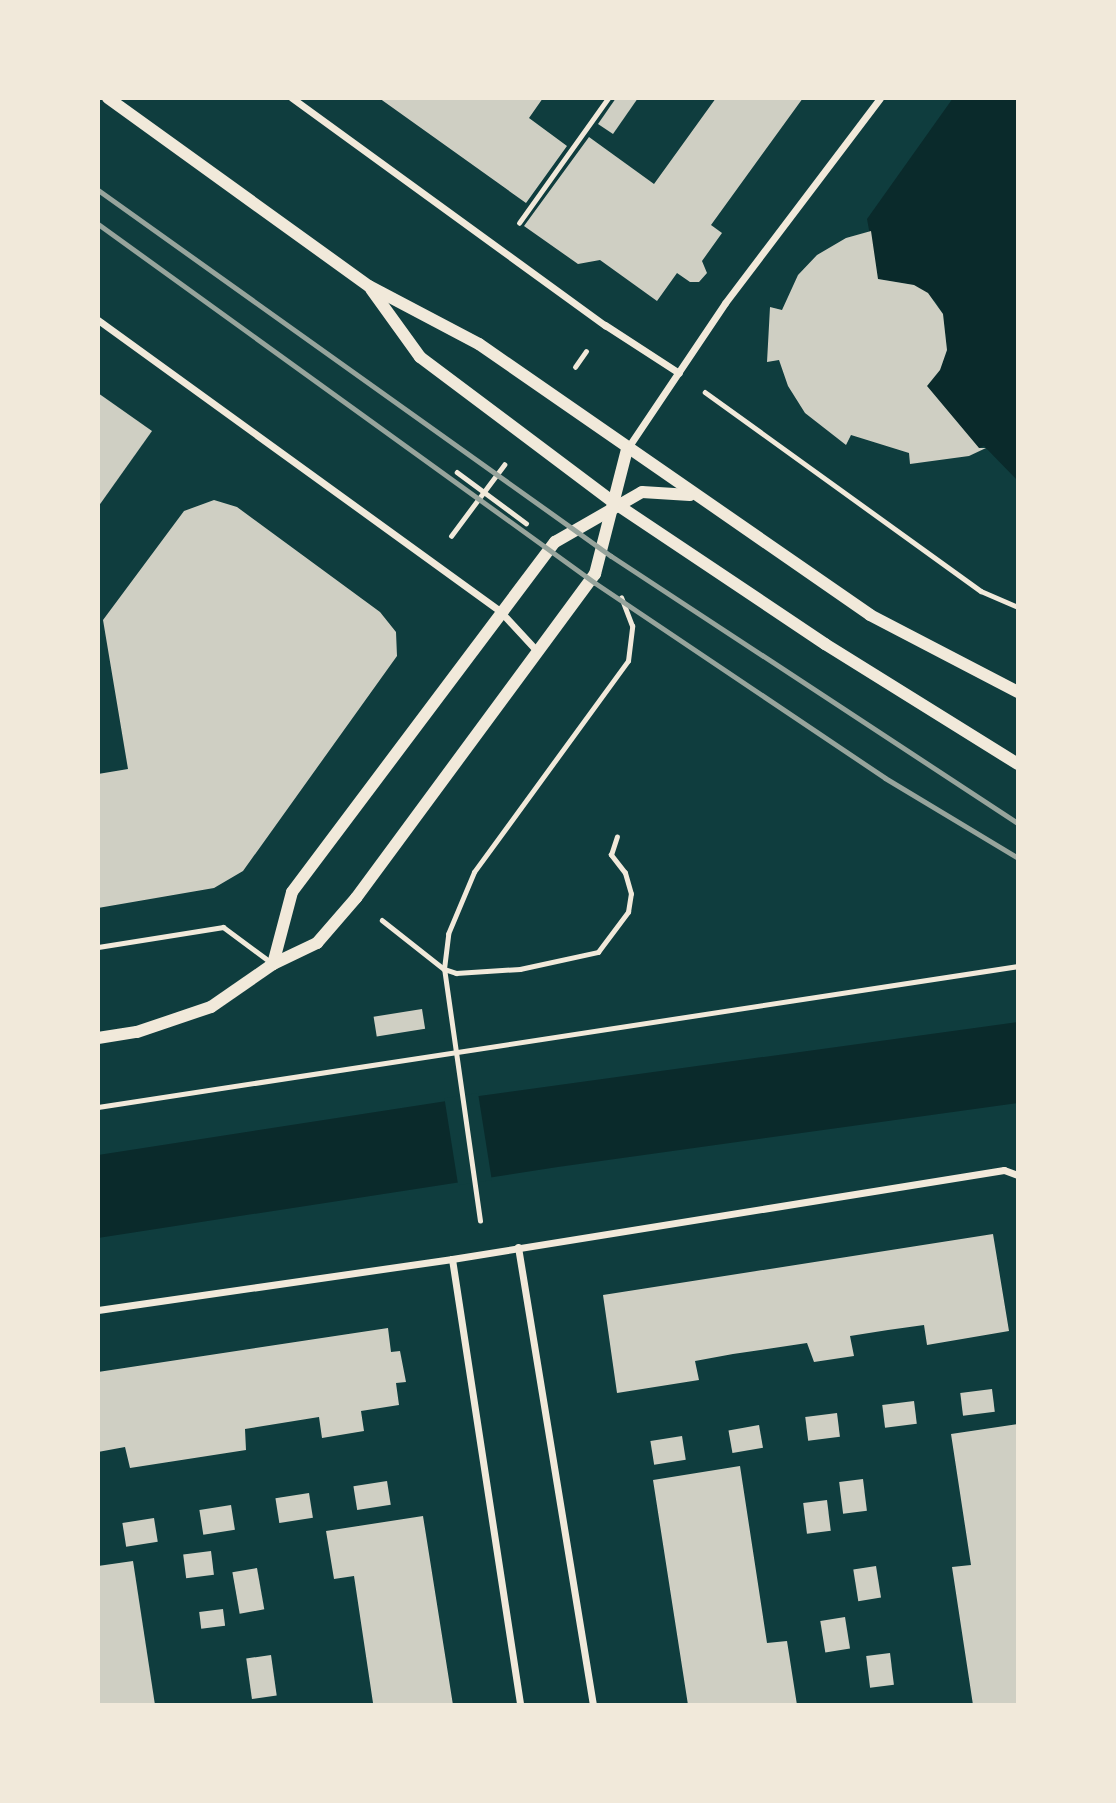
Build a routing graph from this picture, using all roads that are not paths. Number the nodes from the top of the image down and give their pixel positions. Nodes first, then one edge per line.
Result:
1 (108, 98) edge
2 (292, 98) edge
3 (880, 98) edge
4 (369, 286) junction
5 (98, 320) edge
6 (679, 373) junction
7 (627, 449) junction
8 (695, 495) junction
9 (616, 504) junction
10 (500, 611) junction
11 (536, 650) junction
12 (1018, 692) edge
13 (1018, 764) edge
14 (98, 947) edge
15 (273, 964) junction
16 (98, 1038) edge
17 (1018, 1175) edge
18 (518, 1247) junction
19 (452, 1259) junction
20 (98, 1310) edge
21 (520, 1705) edge
22 (593, 1705) edge

1 - 4 street
2 - 6 street
3 - 6 street
4 - 7 street
4 - 9 street
5 - 10 street
6 - 7 street
7 - 8 street
7 - 9 street
8 - 9 street
8 - 12 street
9 - 10 street
9 - 11 street
9 - 13 street
10 - 11 street
10 - 15 street
11 - 15 street
14 - 15 lane
15 - 16 street
17 - 18 street
18 - 19 street
18 - 22 street
19 - 20 street
19 - 21 street

